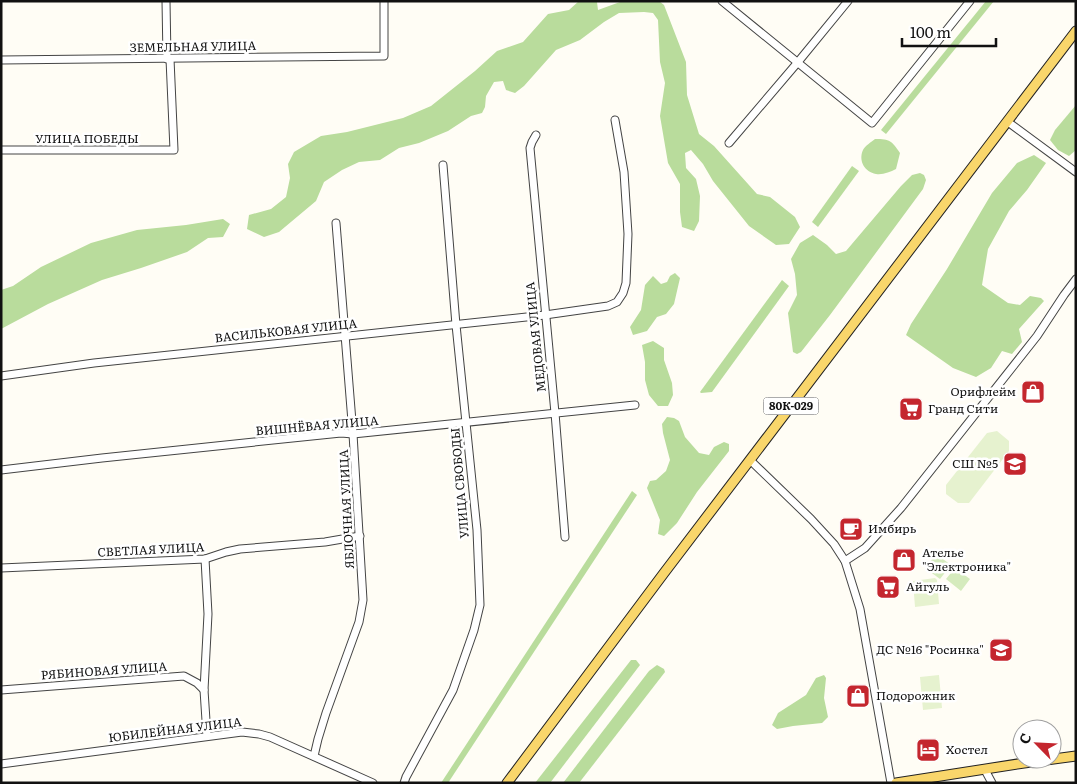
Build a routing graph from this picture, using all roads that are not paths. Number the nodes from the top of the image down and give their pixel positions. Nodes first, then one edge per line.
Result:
1 (166, 1) edge
2 (384, 1) edge
3 (722, 1) edge
4 (848, 1) edge
5 (970, 1) edge
6 (731, 4) edge
7 (1076, 31) edge
8 (168, 59) junction
9 (1, 60) edge
10 (798, 62) junction
11 (615, 120) dead end
12 (1008, 122) junction
13 (536, 136) dead end
14 (729, 143) dead end
15 (1, 150) edge
16 (443, 165) dead end
17 (1076, 172) edge
18 (336, 223) dead end
19 (1076, 279) edge
20 (545, 315) junction
21 (456, 325) junction
22 (345, 335) junction
23 (1, 376) edge
24 (635, 405) dead end
25 (555, 413) junction
26 (466, 423) junction
27 (353, 434) junction
28 (750, 460) junction
29 (1, 470) edge
30 (360, 536) junction
31 (565, 537) dead end
32 (205, 559) junction
33 (845, 561) junction
34 (1, 568) edge
35 (1, 690) edge
36 (204, 690) junction
37 (207, 736) junction
38 (314, 756) junction
39 (1076, 756) edge
40 (1, 764) edge
41 (986, 770) junction
42 (373, 783) edge
43 (404, 783) edge
44 (507, 783) edge
45 (891, 783) edge
46 (896, 783) edge
47 (992, 783) edge

1 - 8 street
2 - 8 street, ЗЕМЕЛЬНАЯ УЛИЦА
3 - 6 street
4 - 10 street
5 - 10 street
6 - 10 street
7 - 12 main road, 80К-029
8 - 9 street, ЗЕМЕЛЬНАЯ УЛИЦА
8 - 15 street, УЛИЦА ПОБЕДЫ
10 - 14 street
11 - 20 street, ВАСИЛЬКОВАЯ УЛИЦА
12 - 17 street
12 - 28 main road, 80К-029
13 - 20 street, МЕДОВАЯ УЛИЦА
16 - 21 street, УЛИЦА СВОБОДЫ
18 - 22 street, ЯБЛОЧНАЯ УЛИЦА
19 - 33 street
20 - 21 street, ВАСИЛЬКОВАЯ УЛИЦА
20 - 25 street, МЕДОВАЯ УЛИЦА
21 - 22 street, ВАСИЛЬКОВАЯ УЛИЦА
21 - 26 street, УЛИЦА СВОБОДЫ
22 - 23 street, ВАСИЛЬКОВАЯ УЛИЦА
22 - 27 street, ЯБЛОЧНАЯ УЛИЦА
24 - 25 street, ВИШНЁВАЯ УЛИЦА
25 - 26 street, ВИШНЁВАЯ УЛИЦА
25 - 31 street, МЕДОВАЯ УЛИЦА
26 - 27 street, ВИШНЁВАЯ УЛИЦА
26 - 43 street, УЛИЦА СВОБОДЫ
27 - 29 street, ВИШНЁВАЯ УЛИЦА
27 - 30 street, ЯБЛОЧНАЯ УЛИЦА
28 - 33 street
28 - 44 main road, 80К-029
30 - 32 street, СВЕТЛАЯ УЛИЦА
30 - 38 street, ЯБЛОЧНАЯ УЛИЦА
32 - 34 street, СВЕТЛАЯ УЛИЦА
32 - 36 street
33 - 45 street
35 - 36 street, РЯБИНОВАЯ УЛИЦА
36 - 37 street
37 - 38 street, ЮБИЛЕЙНАЯ УЛИЦА
37 - 40 street, ЮБИЛЕЙНАЯ УЛИЦА
38 - 42 street, ЮБИЛЕЙНАЯ УЛИЦА
39 - 41 main road
41 - 46 main road
41 - 47 street

